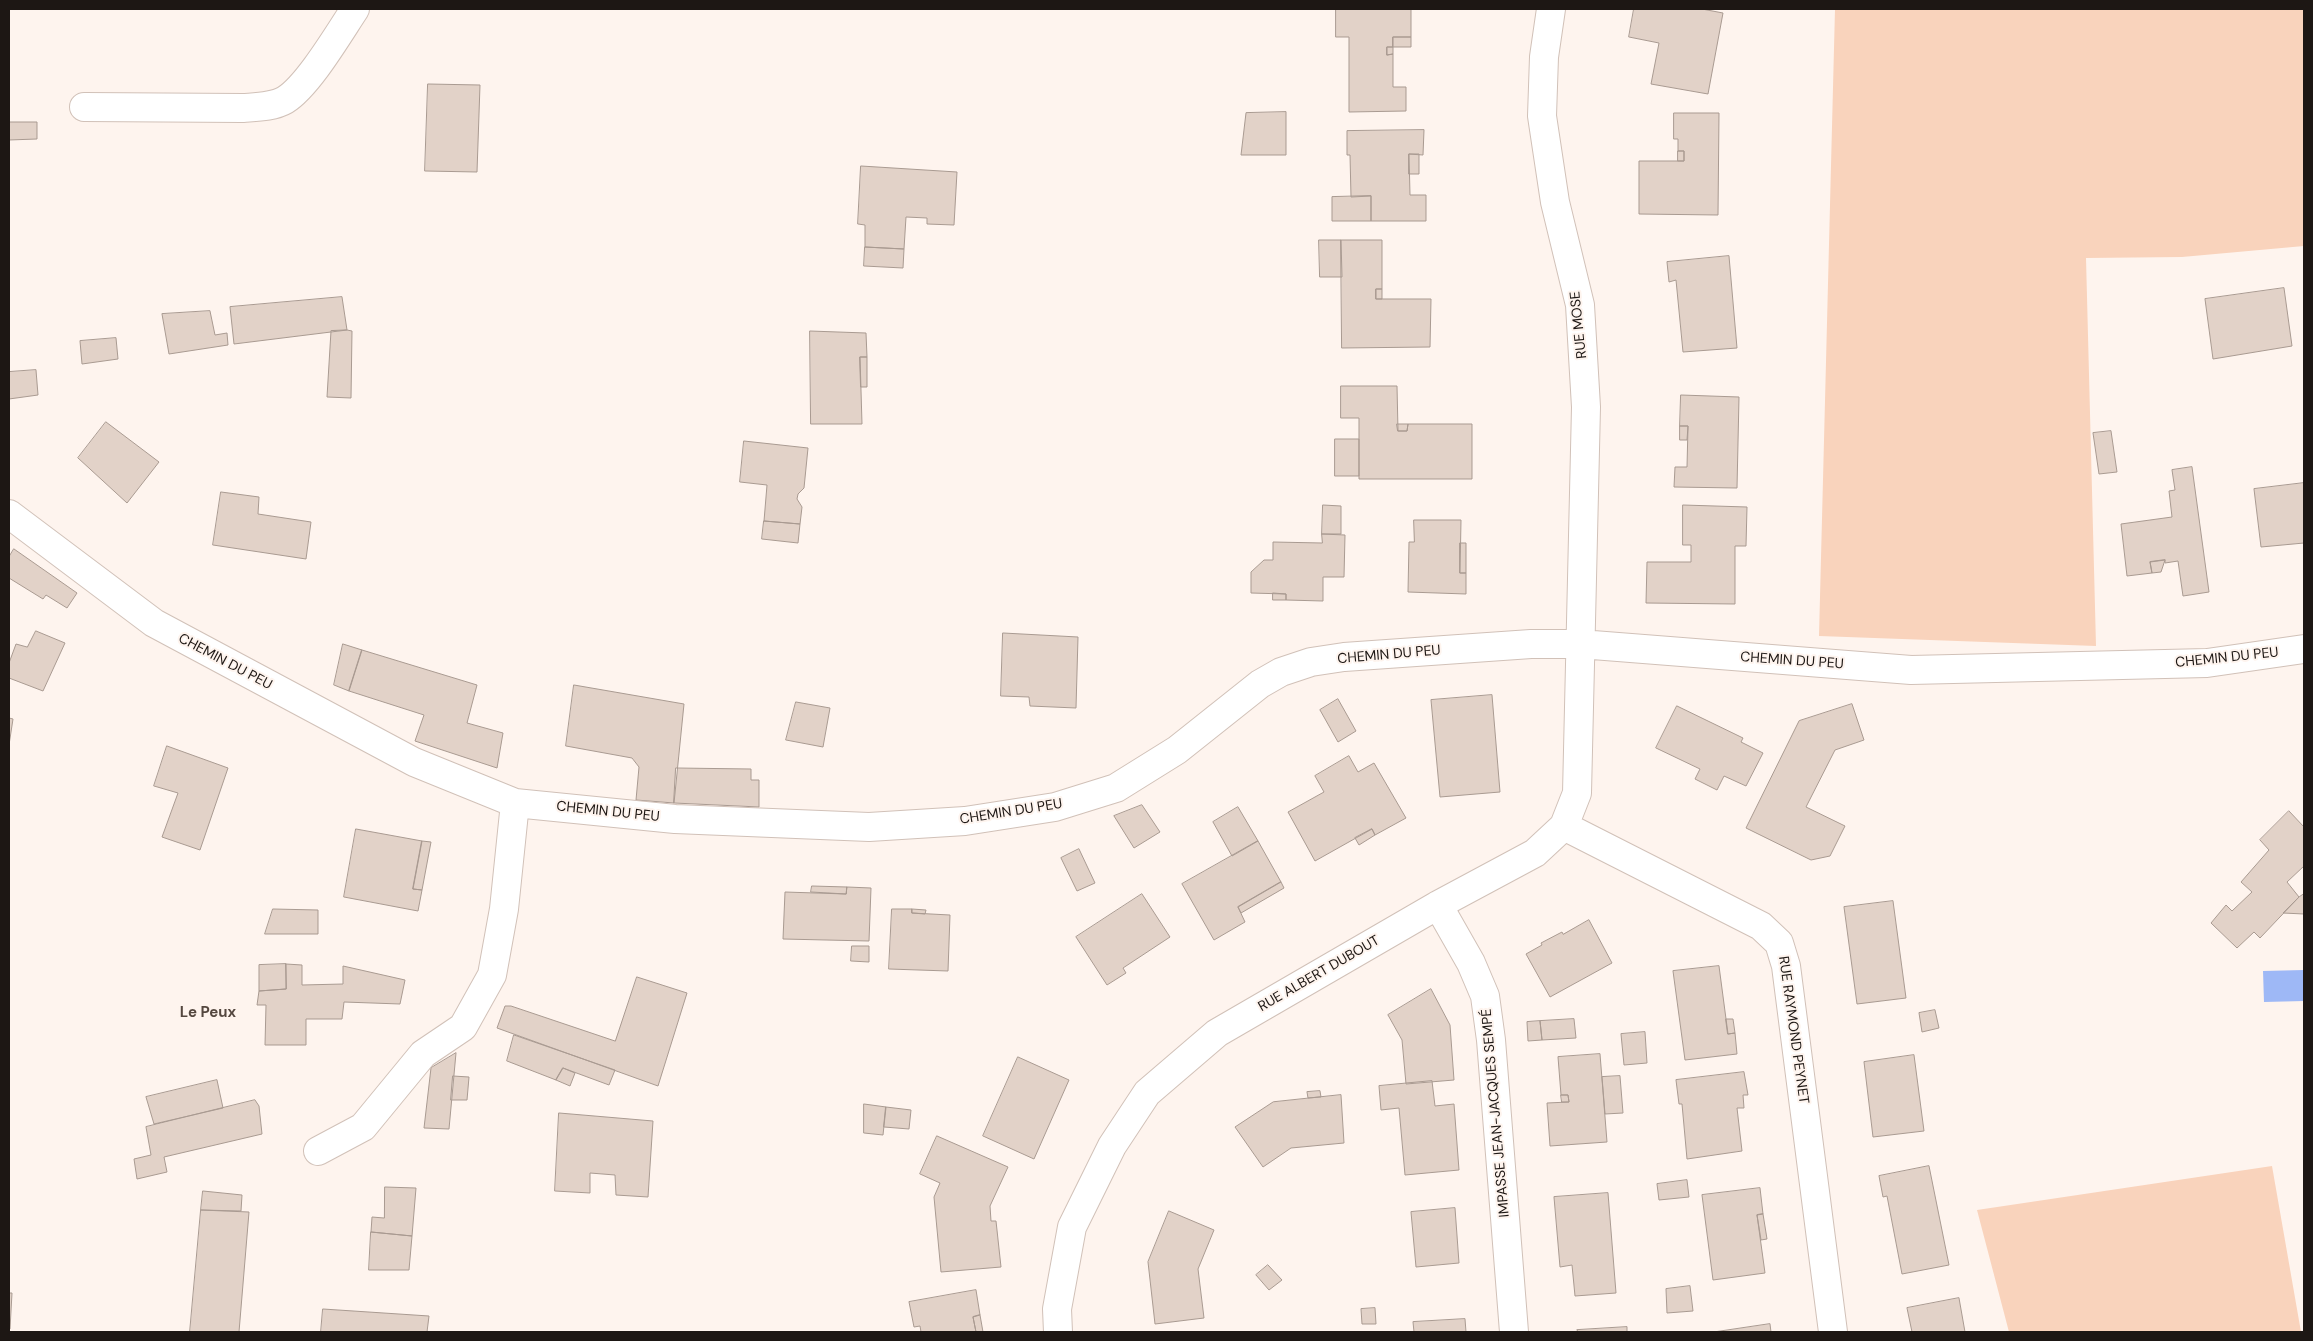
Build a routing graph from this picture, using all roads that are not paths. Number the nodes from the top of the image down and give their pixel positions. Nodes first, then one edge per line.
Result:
1 (355, 9) edge
2 (1551, 9) edge
3 (84, 107) dead end
4 (9, 514) edge
5 (1580, 644) junction
6 (2304, 649) edge
7 (515, 803) junction
8 (1564, 826) junction
9 (1438, 905) junction
10 (318, 1151) dead end
11 (1058, 1332) edge
12 (1514, 1332) edge
13 (1833, 1332) edge

1 - 3 street
2 - 5 street, RUE MOSE
4 - 7 street, CHEMIN DU PEU
5 - 6 street, CHEMIN DU PEU
5 - 7 street, CHEMIN DU PEU
5 - 8 street, RUE ALBERT DUBOUT
7 - 10 street
8 - 9 street, RUE ALBERT DUBOUT
8 - 13 street, RUE RAYMOND PEYNET
9 - 11 street, RUE ALBERT DUBOUT
9 - 12 street, IMPASSE JEAN-JACQUES SEMPÉ

